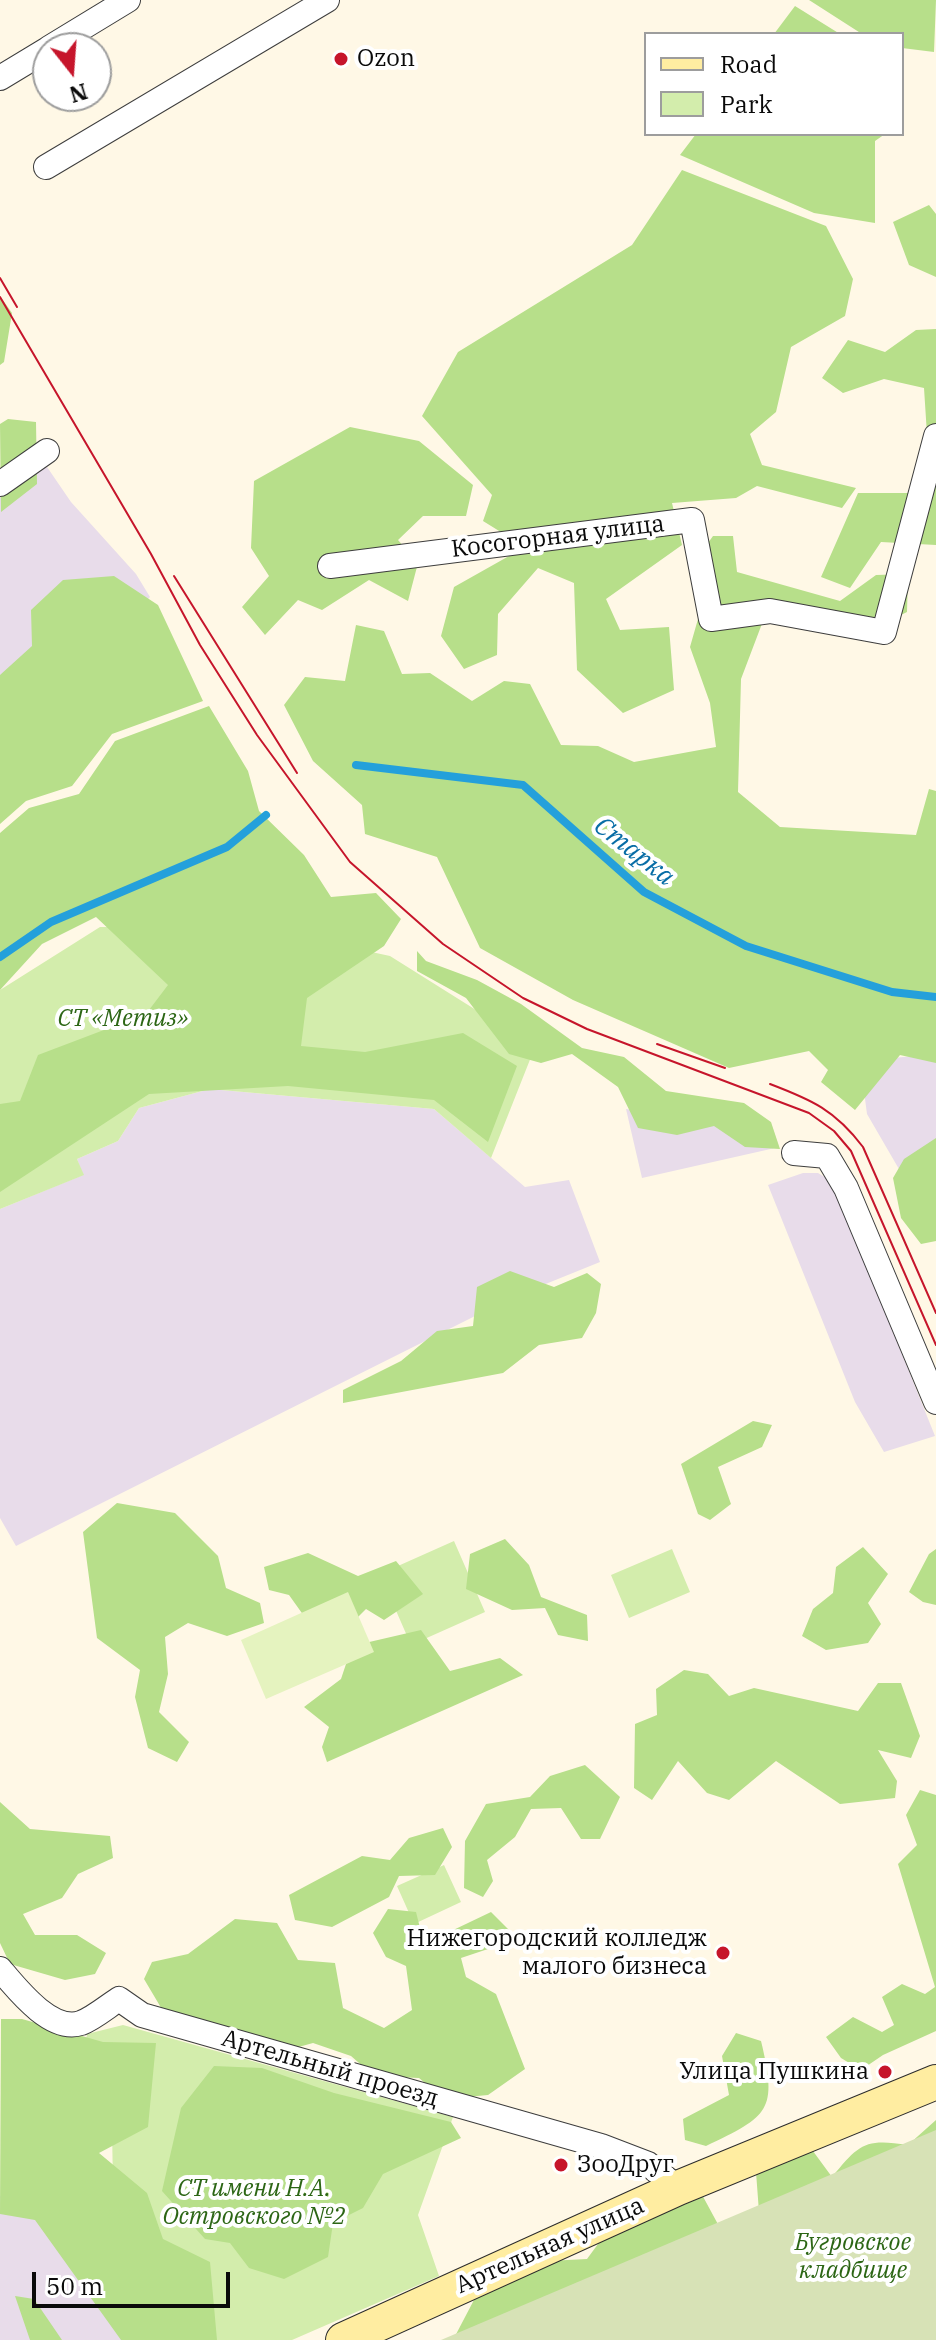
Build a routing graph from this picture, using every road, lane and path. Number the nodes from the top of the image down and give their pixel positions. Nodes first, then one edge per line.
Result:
1 (128, 0) edge
2 (327, 0) edge
3 (75, 32) edge
4 (32, 58) edge
5 (0, 78) edge
6 (46, 167) dead end
7 (936, 436) edge
8 (47, 451) dead end
9 (0, 484) edge
10 (330, 566) dead end
11 (794, 1153) dead end
12 (936, 1402) edge
13 (0, 1969) edge
14 (936, 2082) edge
15 (678, 2188) junction
16 (343, 2340) edge

1 - 3 street
2 - 6 street
4 - 5 street
7 - 10 street, Косогорная улица
8 - 9 street
11 - 12 street
13 - 15 street, Артельный проезд
14 - 15 street, Артельная улица
15 - 16 street, Артельная улица

